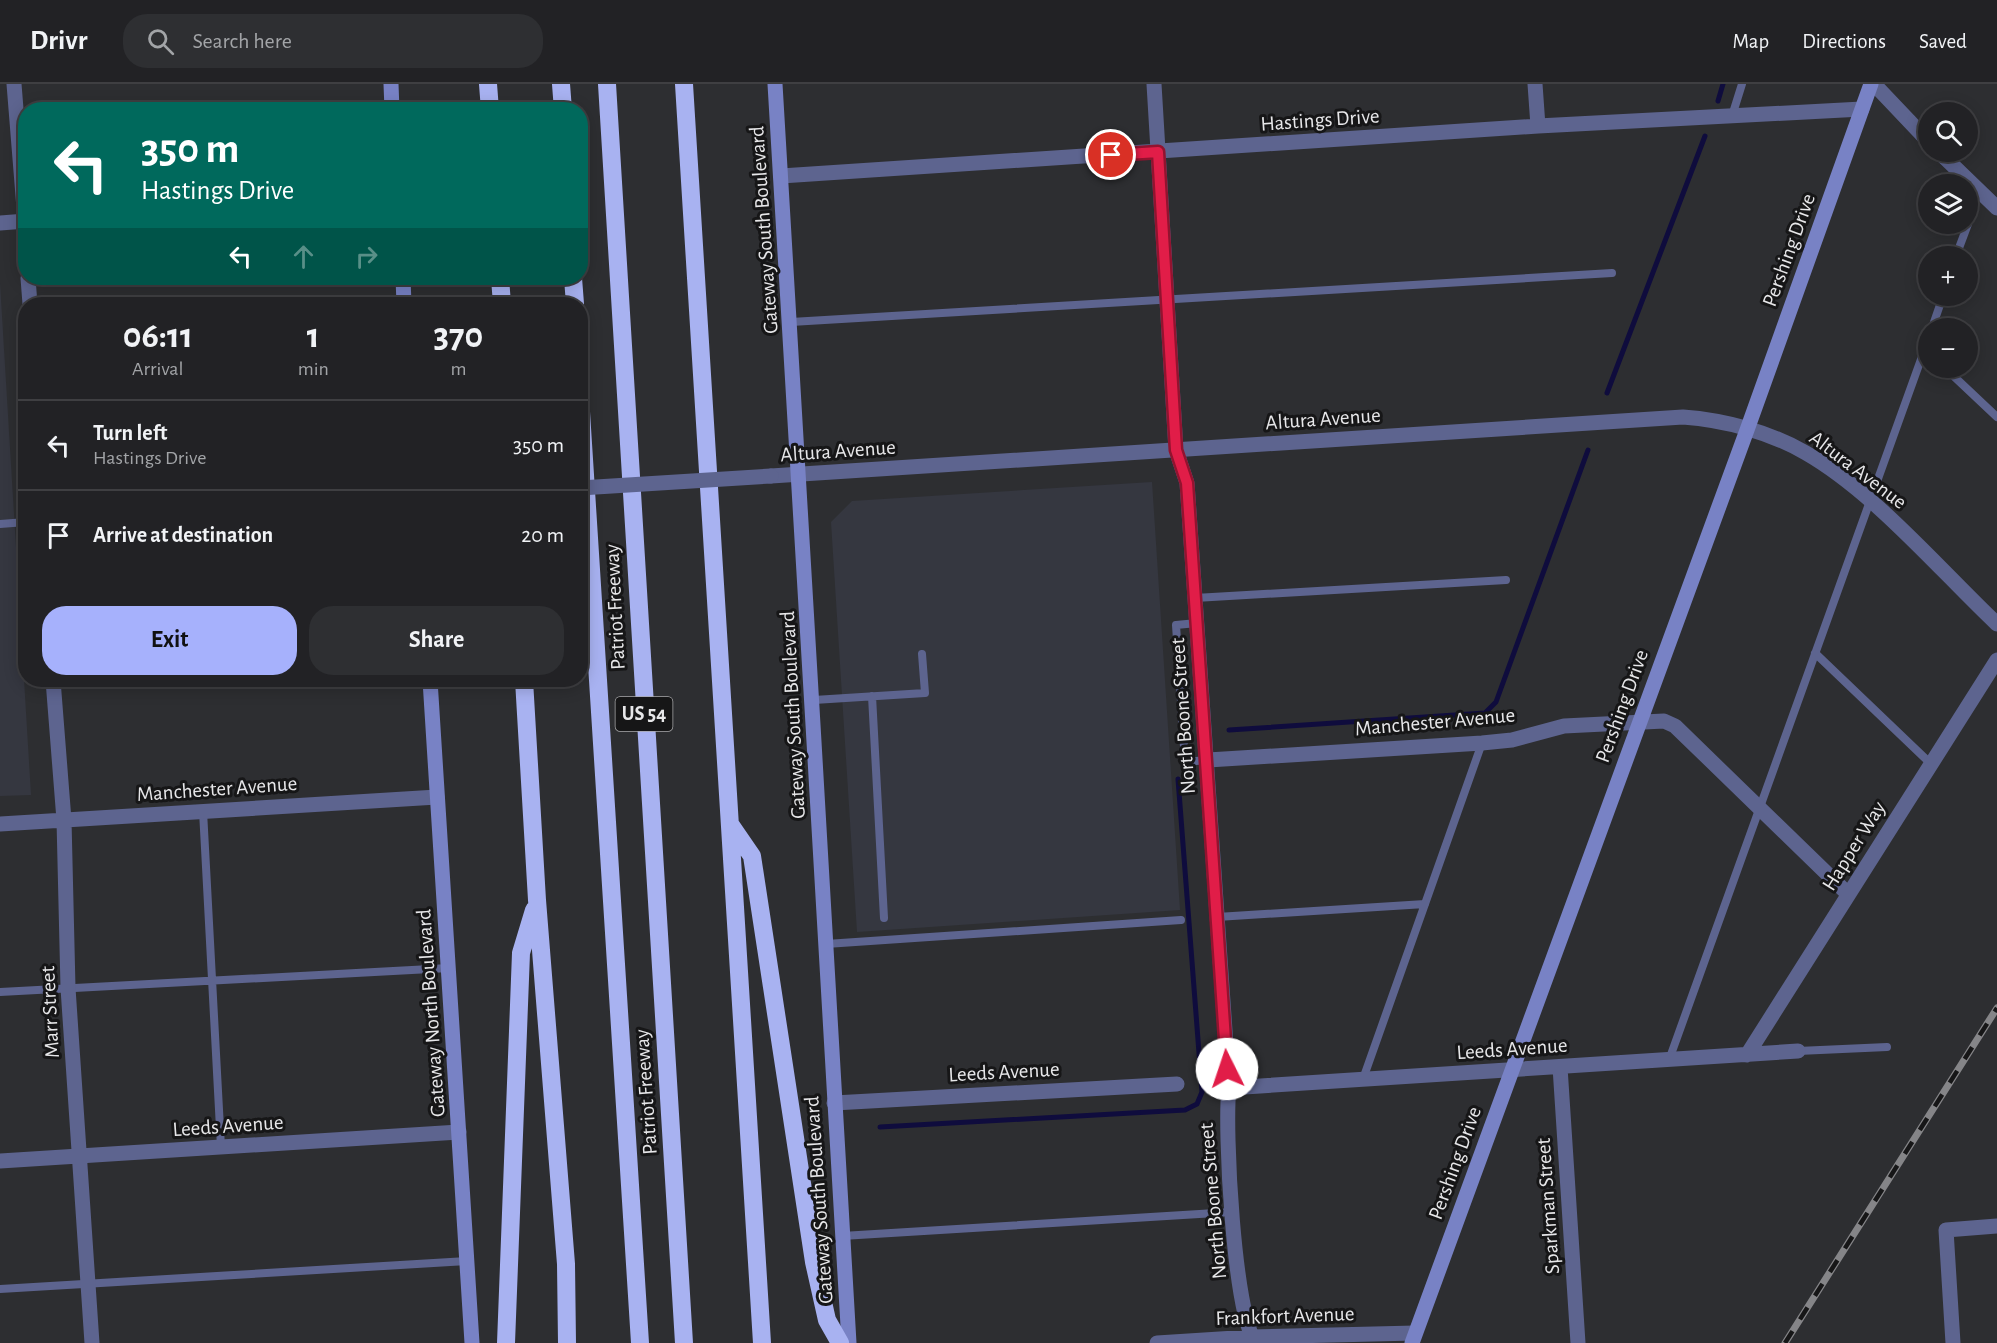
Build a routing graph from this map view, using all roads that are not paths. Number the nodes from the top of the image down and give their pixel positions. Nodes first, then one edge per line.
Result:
1 (14, 84) edge
2 (391, 84) edge
3 (488, 84) edge
4 (561, 84) edge
5 (607, 84) edge
6 (684, 84) edge
7 (775, 84) edge
8 (1154, 84) edge
9 (1535, 84) edge
10 (1742, 84) edge
11 (1873, 84) edge
12 (392, 102) edge
13 (489, 102) edge
14 (562, 102) edge
15 (1862, 109) junction
16 (1732, 116) junction
17 (1538, 126) junction
18 (1918, 131) edge
19 (18, 134) edge
20 (1158, 152) junction
21 (1950, 162) edge
22 (781, 176) junction
23 (1979, 190) junction
24 (1978, 193) edge
25 (1997, 208) edge
26 (18, 222) edge
27 (0, 223) edge
28 (1612, 273) dead end
29 (1167, 299) junction
30 (790, 322) junction
31 (1918, 373) edge
32 (1956, 378) edge
33 (1997, 417) edge
34 (1747, 430) junction
35 (1176, 450) junction
36 (800, 474) junction
37 (588, 487) edge
38 (1869, 501) junction
39 (588, 522) edge
40 (18, 523) edge
41 (0, 524) edge
42 (1506, 580) dead end
43 (1195, 598) junction
44 (1197, 623) junction
45 (1997, 624) edge
46 (1815, 653) junction
47 (922, 654) dead end
48 (1997, 660) edge
49 (54, 687) edge
50 (430, 687) edge
51 (524, 687) edge
52 (872, 696) junction
53 (814, 700) junction
54 (1639, 720) junction
55 (1482, 743) junction
56 (1208, 760) junction
57 (1931, 764) junction
58 (437, 796) junction
59 (1759, 809) junction
60 (203, 811) junction
61 (64, 820) junction
62 (0, 824) edge
63 (729, 824) junction
64 (1848, 894) junction
65 (537, 900) junction
66 (1425, 904) junction
67 (1217, 916) junction
68 (884, 918) dead end
69 (1181, 920) dead end
70 (826, 944) junction
71 (449, 969) junction
72 (212, 981) junction
73 (68, 988) junction
74 (0, 992) edge
75 (1887, 1047) dead end
76 (1798, 1051) joint
77 (1747, 1055) junction
78 (1669, 1060) junction
79 (1560, 1067) junction
80 (1511, 1070) junction
81 (1363, 1079) junction
82 (1176, 1084) dead end
83 (1229, 1088) junction
84 (834, 1103) junction
85 (459, 1132) junction
86 (221, 1147) junction
87 (79, 1156) junction
88 (0, 1161) edge
89 (1232, 1212) junction
90 (1997, 1226) edge
91 (842, 1236) junction
92 (467, 1261) junction
93 (566, 1264) junction
94 (88, 1284) junction
95 (0, 1289) edge
96 (1413, 1338) edge
97 (1254, 1340) edge
98 (92, 1343) edge
99 (472, 1343) edge
100 (506, 1343) edge
101 (567, 1343) edge
102 (579, 1343) edge
103 (640, 1343) edge
104 (684, 1343) edge
105 (762, 1343) edge
106 (840, 1343) edge
107 (849, 1343) edge
108 (1157, 1343) edge
109 (1578, 1343) edge
110 (1953, 1343) edge

1 - 19 street
2 - 12 main road
3 - 13 highway
4 - 14 highway
5 - 104 highway, Patriot Freeway / US 54
6 - 63 highway
7 - 22 main road, Gateway South Boulevard
8 - 20 street, North Boone Street
9 - 17 street
10 - 16 lane
11 - 15 main road, Pershing Drive
11 - 18 street
15 - 16 street, Hastings Drive
15 - 34 main road, Pershing Drive
16 - 17 street, Hastings Drive
17 - 20 street, Hastings Drive
20 - 22 street, Hastings Drive
20 - 29 street, North Boone Street
21 - 23 street
22 - 30 main road, Gateway South Boulevard
23 - 24 lane
23 - 25 street
26 - 27 street
28 - 29 lane
29 - 30 lane
29 - 35 street, North Boone Street
30 - 36 main road, Gateway South Boulevard
31 - 38 lane
32 - 33 lane
34 - 35 street, Altura Avenue
34 - 38 street, Altura Avenue
34 - 54 main road, Pershing Drive
35 - 36 street, Altura Avenue
35 - 43 street, North Boone Street
36 - 37 street, Altura Avenue, bridge
36 - 53 main road, Gateway South Boulevard
38 - 45 street, Altura Avenue
38 - 46 lane
39 - 103 highway, Patriot Freeway / US 54
40 - 41 lane
42 - 43 lane
43 - 44 street, North Boone Street
44 - 56 street, North Boone Street
44 - 56 lane
46 - 57 lane
46 - 59 lane
47 - 52 lane
48 - 57 street, Happer Way
49 - 61 street, Marr Street
50 - 58 main road, Gateway North Boulevard
51 - 65 highway
52 - 53 lane
52 - 68 lane
53 - 70 main road, Gateway South Boulevard
54 - 55 street, Manchester Avenue
54 - 59 street, Manchester Avenue
54 - 80 main road, Pershing Drive
55 - 56 street, Manchester Avenue
55 - 66 lane
56 - 67 street, North Boone Street
57 - 64 street, Happer Way
58 - 60 street, Manchester Avenue
58 - 71 main road, Gateway North Boulevard
59 - 64 street, Manchester Avenue
59 - 78 lane
60 - 61 street, Manchester Avenue
60 - 72 lane
61 - 62 street, Manchester Avenue
61 - 73 street, Marr Street
63 - 105 highway
63 - 106 highway
64 - 77 street, Happer Way
65 - 93 highway
65 - 100 highway
66 - 67 lane
66 - 81 lane
67 - 83 street, North Boone Street
69 - 70 lane
70 - 84 main road, Gateway South Boulevard
71 - 72 lane
71 - 85 main road, Gateway North Boulevard
72 - 73 lane
72 - 86 lane
73 - 74 lane
73 - 87 street, Marr Street
75 - 76 lane
76 - 77 street, Leeds Avenue
77 - 78 street, Leeds Avenue
78 - 79 street, Leeds Avenue
79 - 80 street, Leeds Avenue
79 - 109 street, Sparkman Street
80 - 81 street, Leeds Avenue
80 - 96 main road, Pershing Drive
81 - 83 street, Leeds Avenue
82 - 84 street, Leeds Avenue
83 - 89 street, North Boone Street
84 - 91 main road, Gateway South Boulevard
85 - 86 street, Leeds Avenue
85 - 92 main road, Gateway North Boulevard
86 - 87 street, Leeds Avenue
87 - 88 street, Leeds Avenue
87 - 94 street, Marr Street
89 - 91 lane
89 - 97 street, North Boone Street
90 - 110 street
91 - 107 main road, Gateway South Boulevard
92 - 94 lane
92 - 99 main road, Gateway North Boulevard
93 - 101 highway
93 - 102 highway
94 - 95 lane
94 - 98 street, Marr Street
96 - 97 street, Frankfort Avenue
97 - 108 street, Frankfort Avenue

